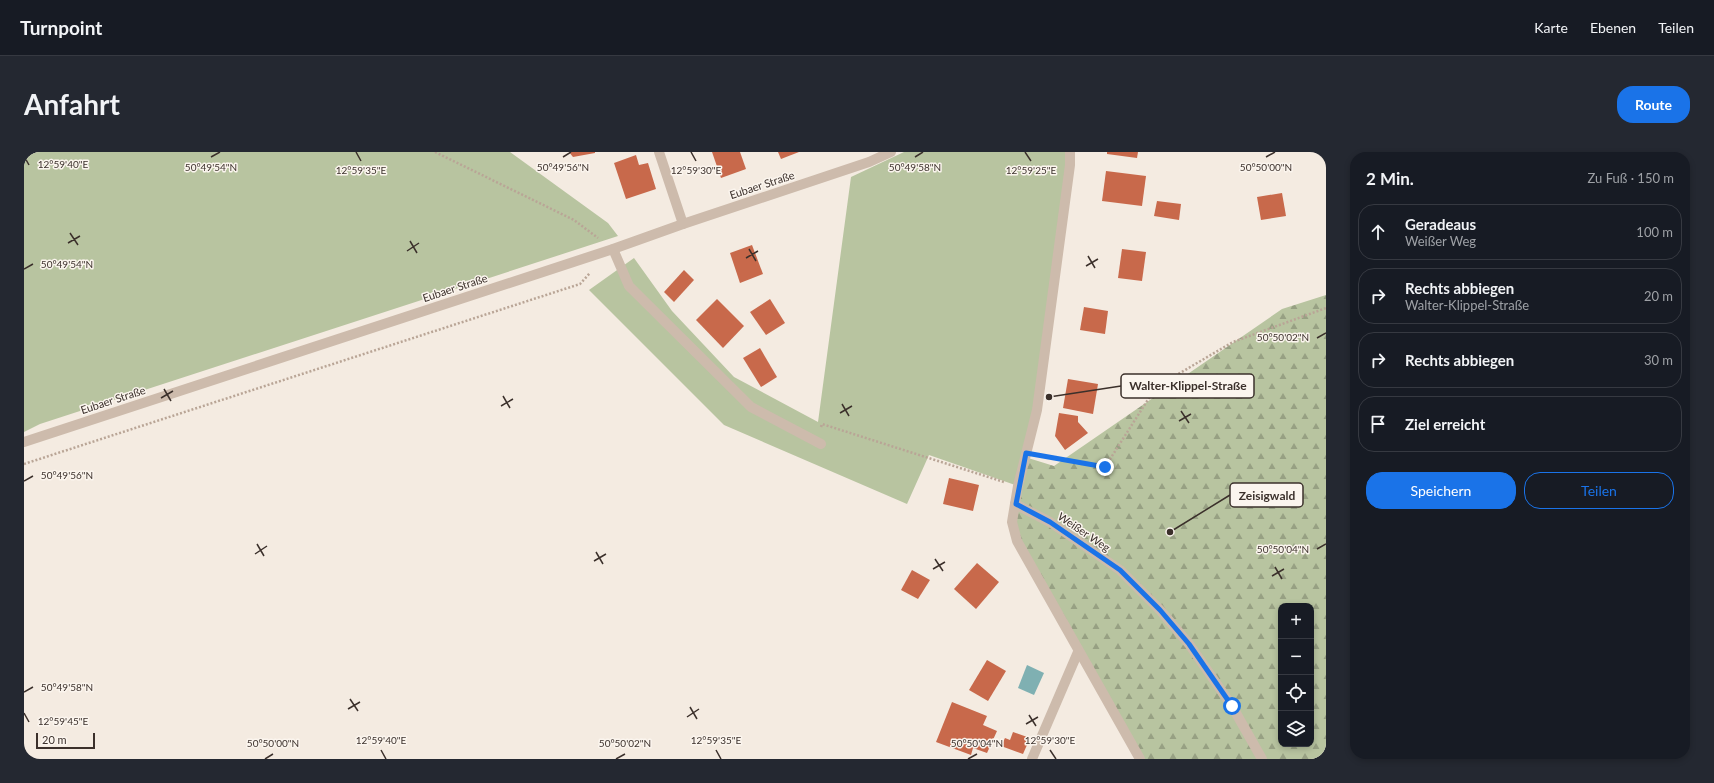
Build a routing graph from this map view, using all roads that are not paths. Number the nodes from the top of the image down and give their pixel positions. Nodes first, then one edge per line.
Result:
1 (659, 152) edge
2 (891, 152) edge
3 (1070, 152) edge
4 (683, 224) junction
5 (613, 249) junction
6 (24, 442) edge
7 (819, 443) road end
8 (1016, 504) junction
9 (1078, 652) junction
10 (1032, 759) edge
11 (1140, 759) edge
12 (1262, 759) edge

1 - 4 street
2 - 4 street, Eubaer Straße
3 - 8 street
4 - 5 street, Eubaer Straße
5 - 6 street, Eubaer Straße
5 - 7 street
8 - 9 street
8 - 12 street, Weißer Weg
9 - 10 street
9 - 11 street

